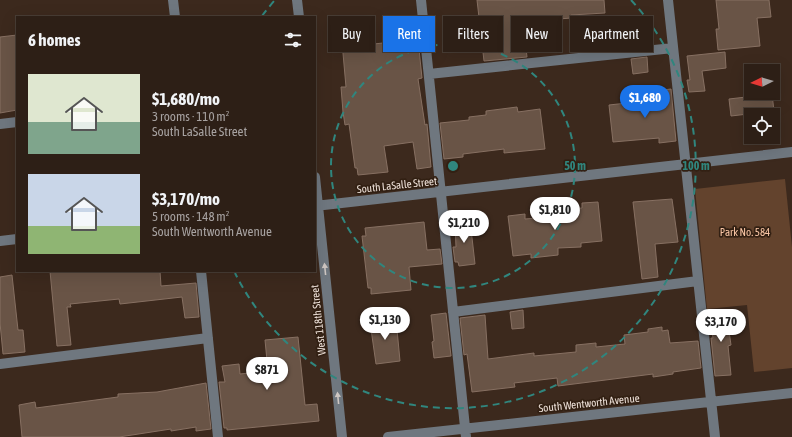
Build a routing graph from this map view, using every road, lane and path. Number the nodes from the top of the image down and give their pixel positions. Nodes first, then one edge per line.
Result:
1 (173, 0) edge
2 (297, 0) edge
3 (421, 0) edge
4 (668, 0) edge
5 (175, 16) edge
6 (299, 16) edge
7 (673, 48) junction
8 (429, 74) junction
9 (16, 122) edge
10 (0, 124) edge
11 (792, 152) edge
12 (686, 164) junction
13 (316, 192) edge
14 (441, 192) junction
15 (317, 206) edge
16 (16, 239) edge
17 (0, 241) edge
18 (201, 272) edge
19 (698, 282) junction
20 (453, 312) junction
21 (208, 338) junction
22 (0, 364) edge
23 (792, 393) edge
24 (711, 402) junction
25 (466, 433) edge
26 (218, 437) edge
27 (342, 437) edge
28 (388, 437) edge
29 (715, 437) edge

1 - 5 street
2 - 6 street
3 - 8 street
4 - 7 street
7 - 8 street
7 - 12 street
8 - 14 street
9 - 10 street
11 - 12 street, South LaSalle Street
12 - 14 street, South LaSalle Street
12 - 19 street
13 - 15 street, West 118th Street
14 - 15 street, South LaSalle Street
14 - 20 street
27 -> 15 street, West 118th Street
16 - 17 street
18 - 21 street
19 - 20 street
19 - 24 street
20 - 25 street
21 - 22 street
21 - 26 street
23 - 24 street, South Wentworth Avenue
24 - 25 street, South Wentworth Avenue
24 - 29 street
25 - 28 street, South Wentworth Avenue

